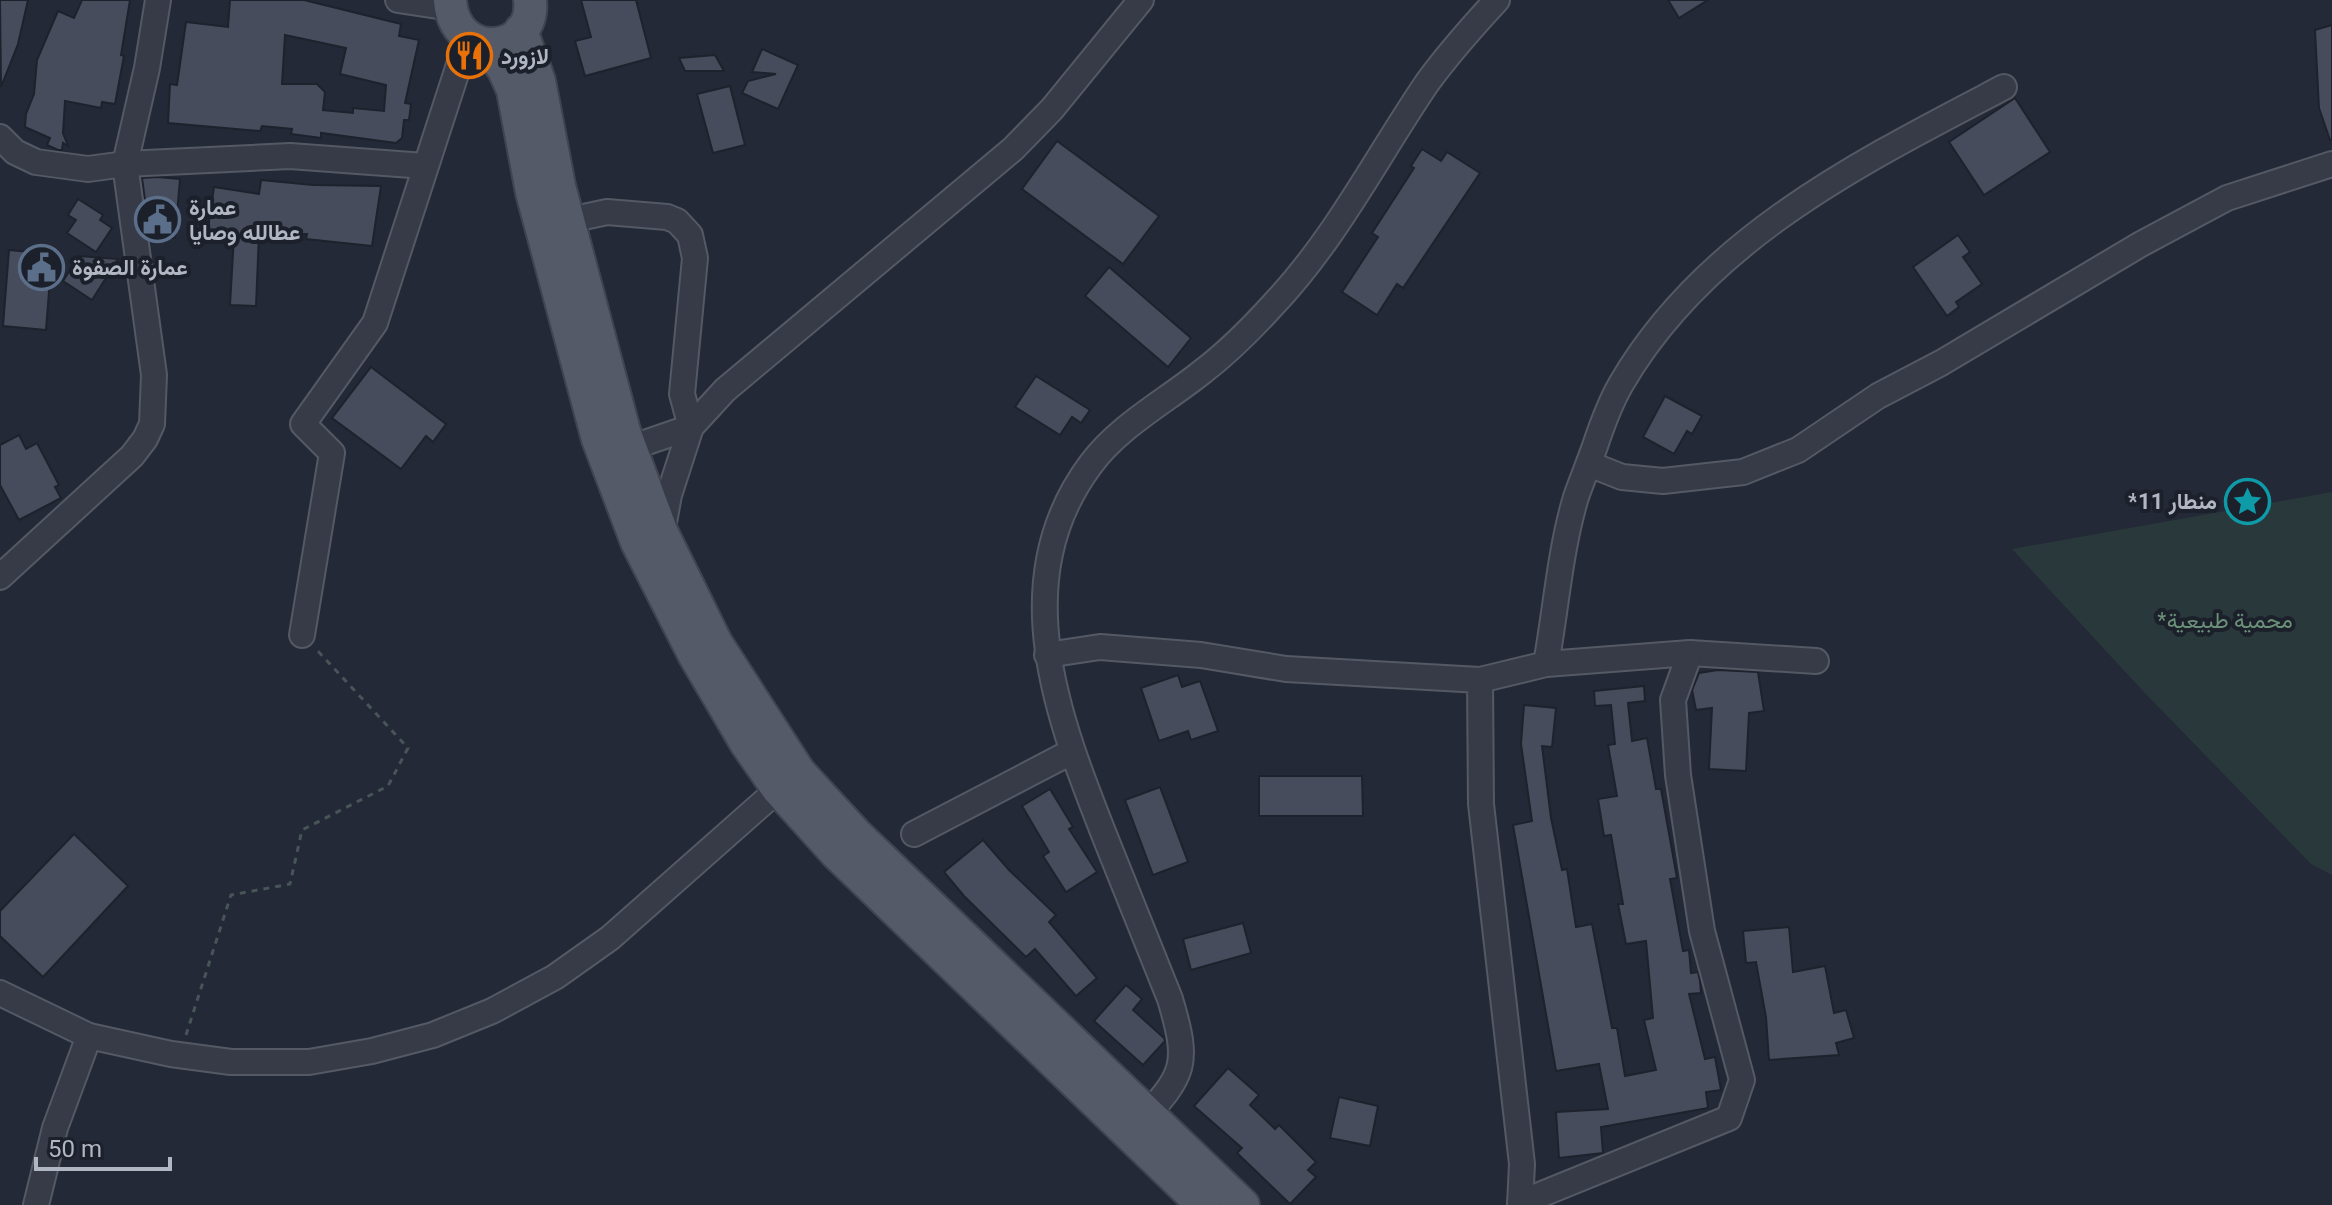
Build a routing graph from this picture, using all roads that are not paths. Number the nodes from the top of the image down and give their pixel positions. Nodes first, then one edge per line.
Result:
1 (158, 0) edge
2 (398, 0) edge
3 (1141, 0) edge
4 (1497, 0) edge
5 (451, 4) edge
6 (525, 15) edge
7 (477, 41) junction
8 (2004, 87) dead end
9 (0, 141) edge
10 (125, 164) junction
11 (2332, 164) edge
12 (425, 166) junction
13 (554, 223) junction
14 (691, 427) junction
15 (630, 448) junction
16 (1589, 464) junction
17 (662, 533) junction
18 (2, 570) edge
19 (302, 635) road end
20 (1690, 653) junction
21 (1047, 655) junction
22 (1816, 661) dead end
23 (1546, 664) junction
24 (1480, 680) junction
25 (1071, 752) junction
26 (788, 780) junction
27 (914, 834) dead end
28 (0, 993) edge
29 (89, 1036) junction
30 (1139, 1124) junction
31 (1520, 1204) edge
32 (36, 1205) edge
33 (1203, 1205) edge
34 (1243, 1205) edge

1 - 10 street
2 - 5 street
3 - 14 street
4 - 21 street
5 - 7 main road
6 - 7 main road
6 - 13 main road
7 - 12 street
7 - 13 main road
8 - 16 street
9 - 10 street
10 - 12 street
10 - 18 street
11 - 16 street
12 - 19 street
13 - 14 street
13 - 15 main road
13 - 26 main road
14 - 15 street
14 - 17 street
15 - 17 main road
16 - 23 street
17 - 26 main road
20 - 22 street
20 - 23 street
20 - 31 street
21 - 24 street
21 - 25 street
23 - 24 street
24 - 31 street
25 - 27 street
25 - 30 street
26 - 29 street
26 - 30 main road
28 - 29 street
29 - 32 street
30 - 33 main road
30 - 34 main road

